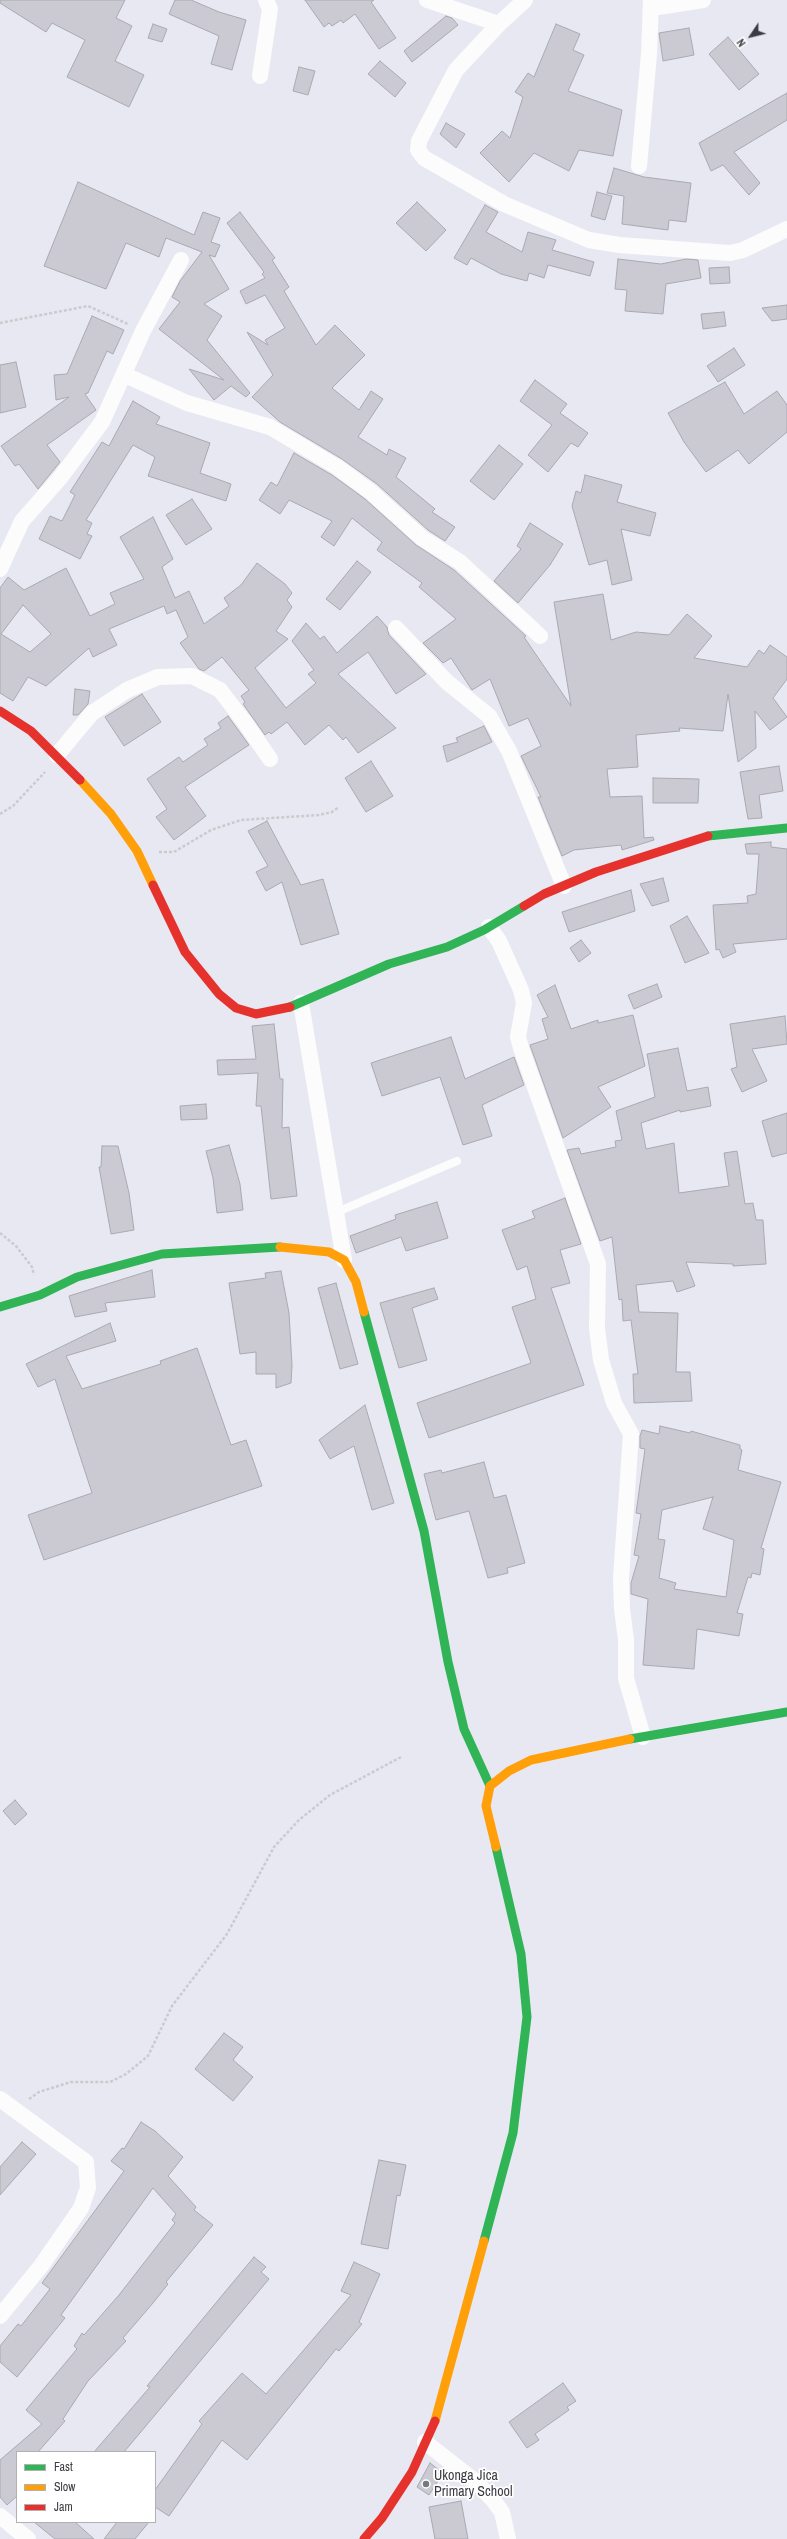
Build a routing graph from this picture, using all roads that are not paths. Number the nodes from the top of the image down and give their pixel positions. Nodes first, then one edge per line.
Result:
1 (266, 0) edge
2 (428, 0) edge
3 (525, 0) edge
4 (703, 0) edge
5 (651, 4) edge
6 (499, 24) junction
7 (260, 76) dead end
8 (639, 166) dead end
9 (787, 229) edge
10 (182, 260) dead end
11 (125, 375) junction
12 (0, 569) edge
13 (396, 628) dead end
14 (540, 636) dead end
15 (0, 711) edge
16 (56, 754) junction
17 (270, 759) dead end
18 (787, 828) edge
19 (564, 886) junction
20 (489, 927) junction
21 (301, 1003) junction
22 (457, 1161) dead end
23 (337, 1212) junction
24 (344, 1260) junction
25 (0, 1307) edge
26 (787, 1712) edge
27 (643, 1737) junction
28 (490, 1786) junction
29 (0, 2099) edge
30 (0, 2316) edge
31 (425, 2442) junction
32 (0, 2516) edge
33 (28, 2539) edge
34 (364, 2539) edge
35 (508, 2539) edge

1 - 7 street
2 - 6 street
3 - 6 street
4 - 5 street
5 - 8 street
6 - 9 street
10 - 11 street
11 - 12 street
11 - 14 street
13 - 19 street
15 - 16 street
16 - 17 street
16 - 21 street
18 - 19 street
19 - 20 street
20 - 21 street
20 - 27 street
21 - 23 street
22 - 23 lane
23 - 24 street
24 - 25 street
24 - 28 street
26 - 27 street
27 - 28 street
28 - 31 street
29 - 30 street
31 - 34 street
31 - 35 street
32 - 33 street

